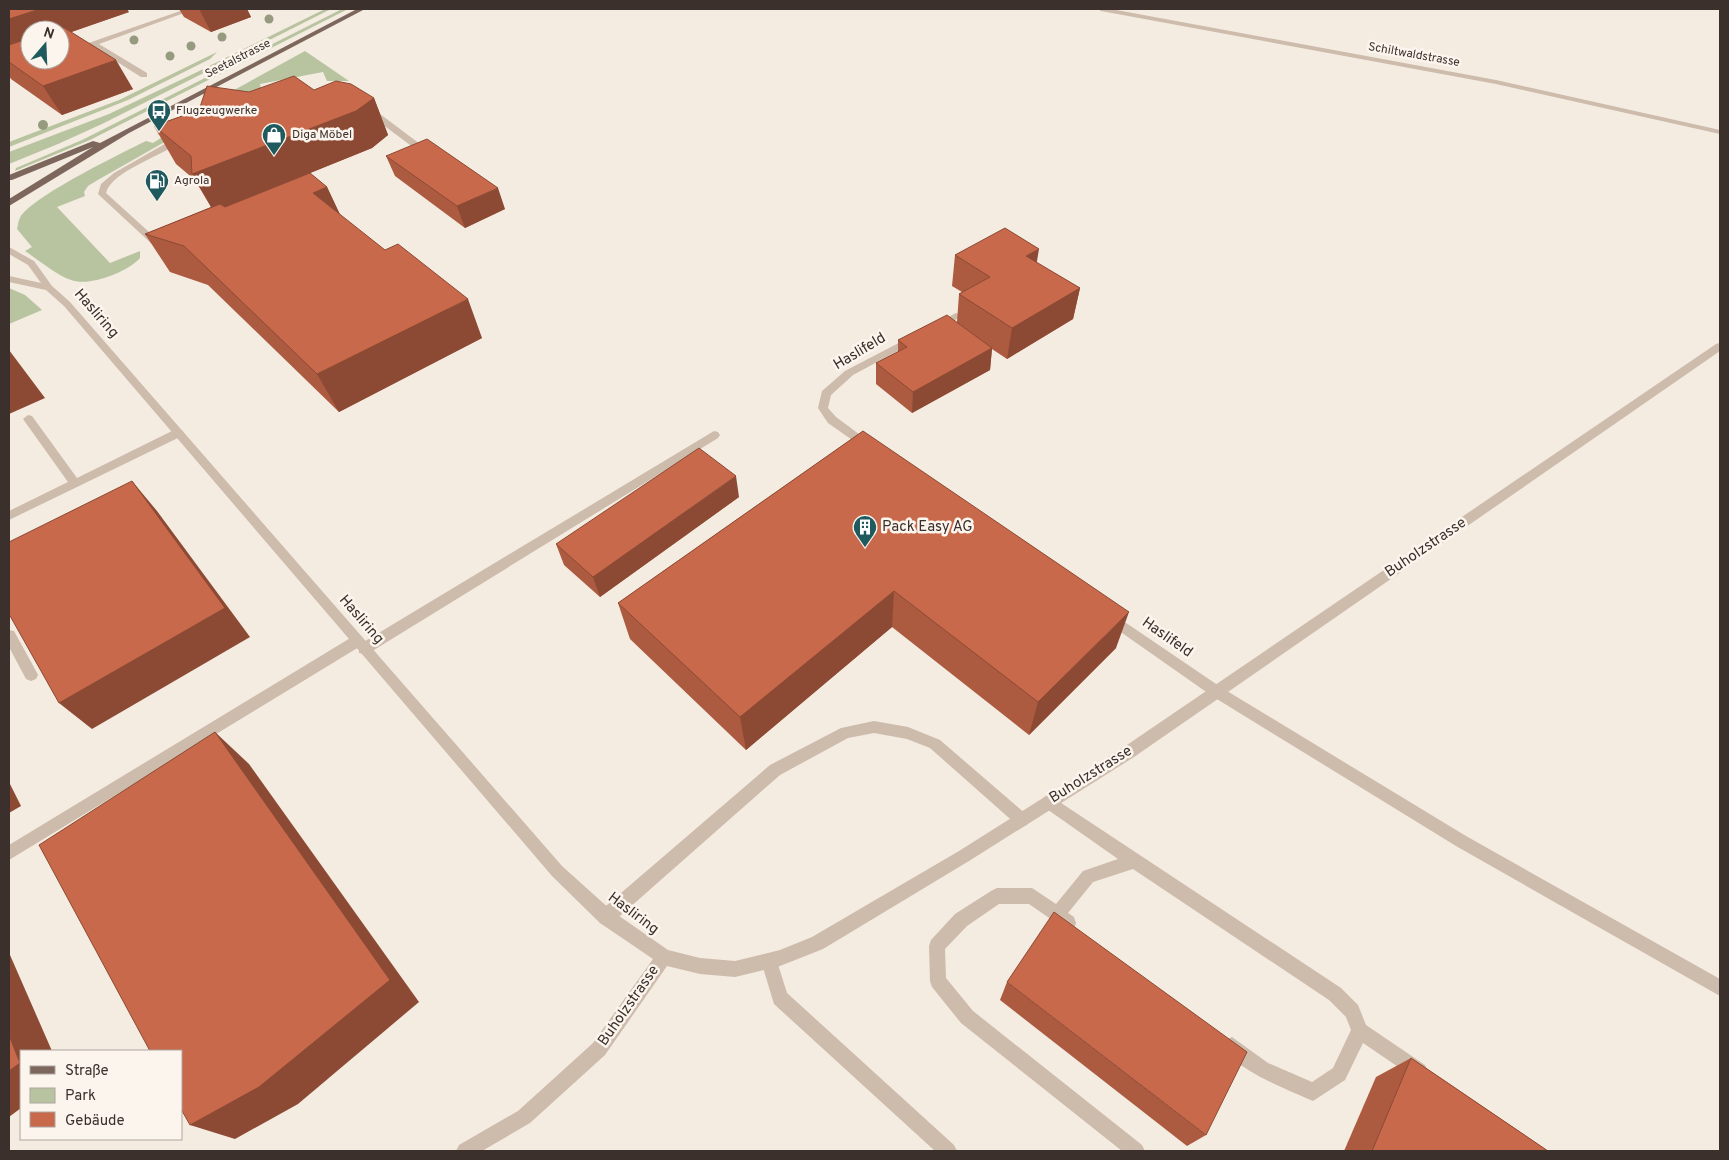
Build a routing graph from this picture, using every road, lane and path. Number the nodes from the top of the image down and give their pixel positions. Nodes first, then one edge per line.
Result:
1 (162, 9) edge
2 (192, 9) edge
3 (362, 9) edge
4 (1101, 9) edge
5 (182, 12) junction
6 (94, 44) junction
7 (70, 52) edge
8 (144, 74) dead end
9 (363, 106) edge
10 (126, 131) junction
11 (1720, 132) edge
12 (191, 133) edge
13 (425, 152) edge
14 (9, 178) edge
15 (9, 204) edge
16 (9, 250) edge
17 (166, 252) edge
18 (9, 279) edge
19 (49, 288) junction
20 (956, 316) dead end
21 (1720, 346) edge
22 (28, 419) dead end
23 (178, 433) junction
24 (714, 435) dead end
25 (880, 454) edge
26 (75, 484) junction
27 (9, 516) edge
28 (1096, 607) edge
29 (9, 635) edge
30 (361, 645) junction
31 (31, 675) edge
32 (1217, 692) junction
33 (1050, 802) junction
34 (1022, 820) junction
35 (9, 853) edge
36 (1134, 861) junction
37 (1057, 915) junction
38 (606, 917) junction
39 (1081, 933) edge
40 (664, 957) junction
41 (769, 961) junction
42 (1720, 988) edge
43 (1360, 1031) junction
44 (1223, 1039) edge
45 (1433, 1080) edge
46 (465, 1151) edge
47 (948, 1151) edge
48 (1136, 1151) edge

1 - 5 street
2 - 5 street
3 - 10 main road, Seetalstrasse
4 - 11 street, Schiltwaldstrasse
5 - 6 street
6 - 7 street
6 - 8 street
9 - 13 street
10 - 14 main road, Seetalstrasse
10 - 15 main road, Seetalstrasse
12 - 17 street
16 - 19 street, Hasliring
18 - 19 street
19 - 23 street, Hasliring
20 - 25 street, Haslifeld
21 - 32 street, Buholzstrasse
22 - 26 street
23 - 26 street
23 - 30 street, Hasliring
24 - 30 street
26 - 27 street
28 - 32 street, Haslifeld
29 - 31 street
30 - 35 street
30 - 38 street, Hasliring
32 - 33 street, Buholzstrasse
32 - 42 street, Haslifeld
33 - 34 street, Buholzstrasse
33 - 36 street
34 - 38 street
34 - 41 street, Buholzstrasse
36 - 37 street
36 - 43 street
37 - 39 street
37 - 48 street
38 - 40 street, Hasliring
40 - 41 street, Buholzstrasse
40 - 46 street, Buholzstrasse
41 - 47 street
43 - 44 street
43 - 45 street

